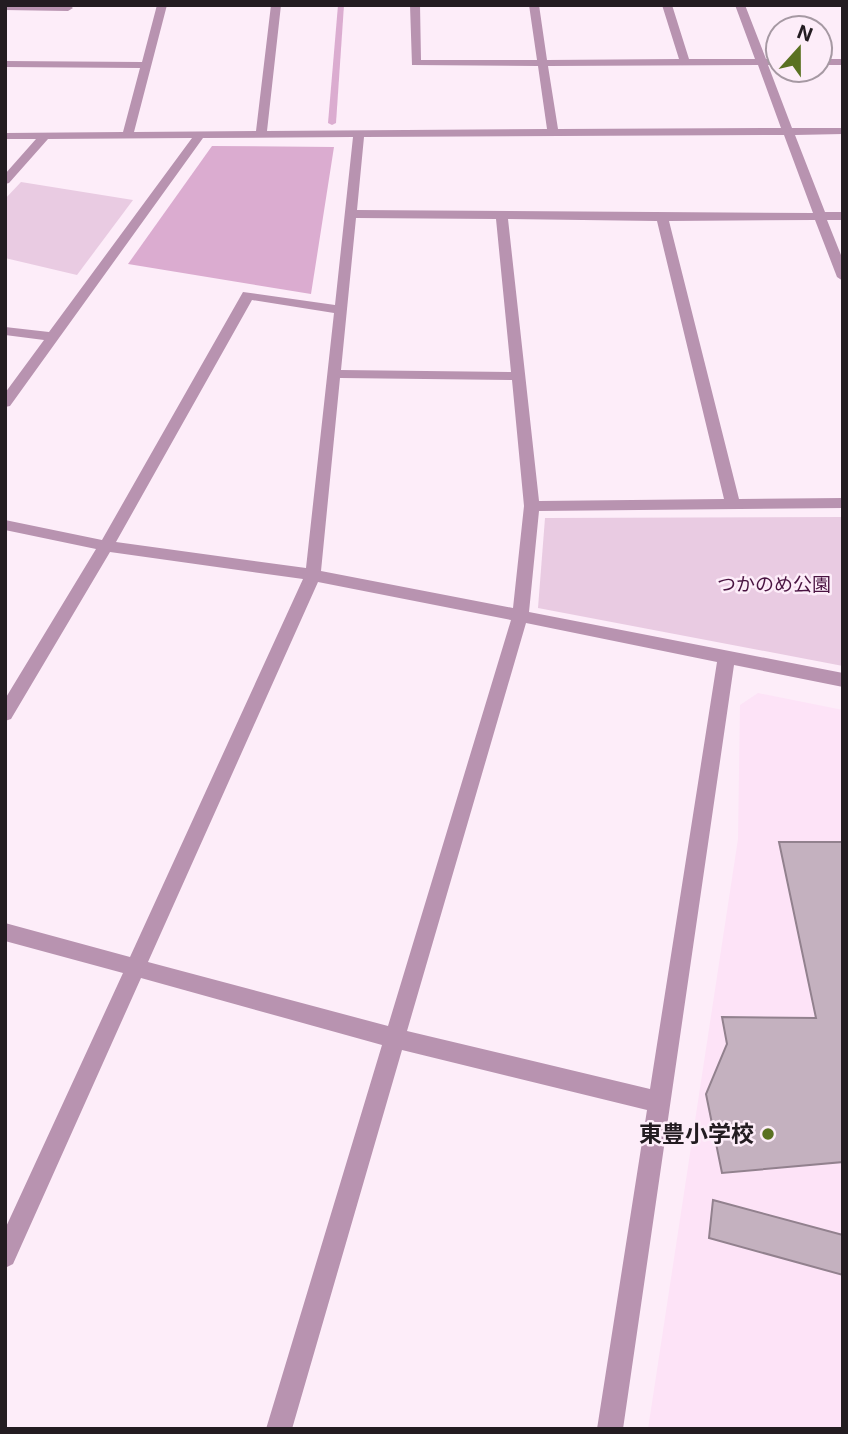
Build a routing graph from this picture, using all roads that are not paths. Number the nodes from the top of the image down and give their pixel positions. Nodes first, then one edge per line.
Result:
1 (162, 5) edge
2 (275, 5) edge
3 (415, 5) edge
4 (534, 5) edge
5 (667, 5) edge
6 (740, 5) edge
7 (5, 7) edge
8 (68, 8) dead end
9 (542, 62) junction
10 (761, 62) junction
11 (685, 63) junction
12 (5, 64) edge
13 (147, 65) junction
14 (787, 131) junction
15 (843, 131) edge
16 (553, 133) junction
17 (359, 134) junction
18 (128, 135) junction
19 (200, 135) junction
20 (261, 135) junction
21 (5, 136) edge
22 (45, 136) junction
23 (5, 181) edge
24 (350, 214) junction
25 (502, 216) junction
26 (819, 216) junction
27 (843, 216) edge
28 (662, 218) junction
29 (843, 277) edge
30 (340, 310) junction
31 (5, 331) edge
32 (53, 337) junction
33 (334, 374) junction
34 (519, 376) junction
35 (5, 403) edge
36 (843, 503) edge
37 (733, 504) junction
38 (532, 506) junction
39 (5, 525) edge
40 (106, 546) junction
41 (313, 575) junction
42 (520, 615) junction
43 (726, 659) junction
44 (843, 680) edge
45 (5, 714) edge
46 (5, 932) edge
47 (136, 966) junction
48 (395, 1038) junction
49 (659, 1102) junction
50 (5, 1256) edge
51 (279, 1429) edge
52 (610, 1429) edge

1 - 13 street
2 - 20 street
3 - 9 street
4 - 9 street
5 - 11 street
6 - 10 street
7 - 8 street
9 - 11 street
9 - 16 street
10 - 11 street
10 - 14 street
12 - 13 street
13 - 18 street
14 - 15 street
14 - 16 street
14 - 26 street
16 - 17 street
17 - 20 street
17 - 24 street
18 - 19 street
18 - 22 street
19 - 20 street
19 - 32 street
21 - 22 street
22 - 23 street
24 - 25 street
24 - 30 street
25 - 28 street
25 - 34 street
26 - 27 street
26 - 28 street
26 - 29 street
28 - 37 street
30 - 33 street
30 - 40 street
31 - 32 street
32 - 35 street
33 - 34 street
33 - 41 street
34 - 38 street
36 - 37 street
37 - 38 street
38 - 42 street
39 - 40 street
40 - 41 street
40 - 45 street
41 - 42 street
41 - 47 street
42 - 43 street
42 - 48 street
43 - 44 street
43 - 49 street
46 - 47 street
47 - 48 street
47 - 50 street
48 - 49 street
48 - 51 street
49 - 52 street

